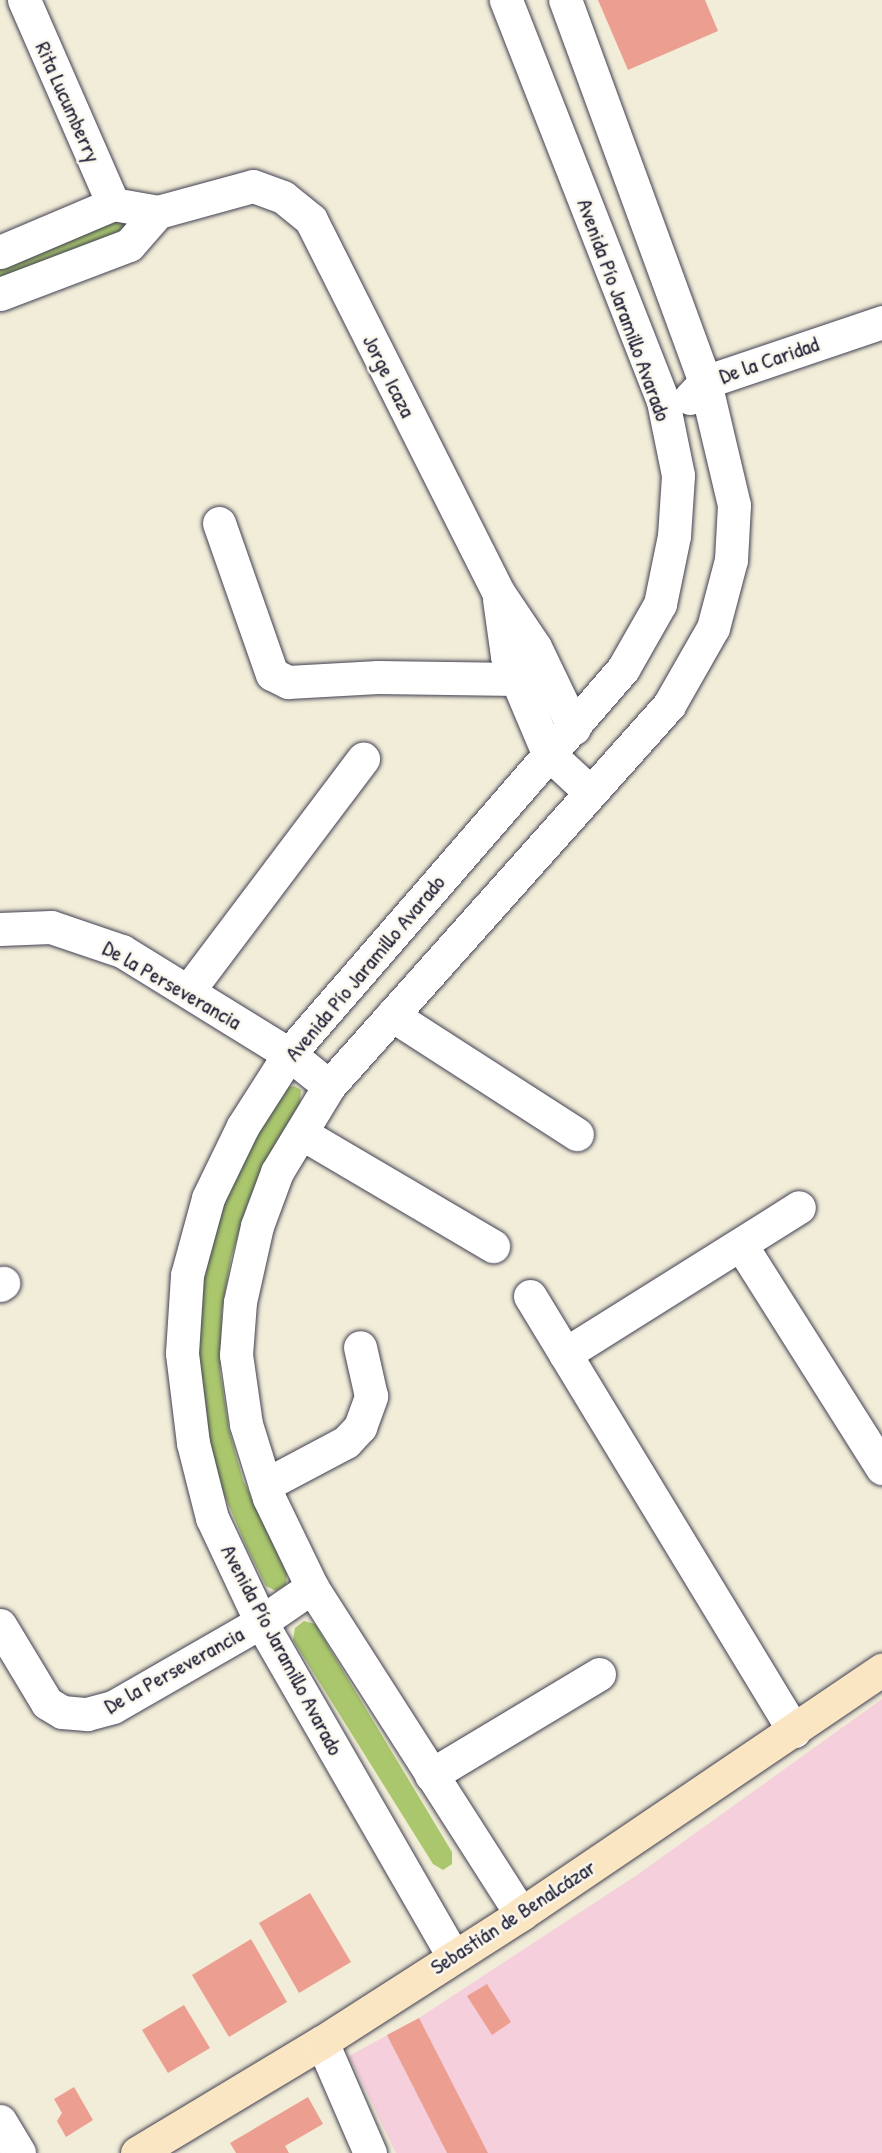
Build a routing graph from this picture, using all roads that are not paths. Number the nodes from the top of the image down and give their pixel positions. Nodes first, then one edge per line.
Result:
1 (24, 0) edge
2 (506, 0) edge
3 (565, 0) edge
4 (113, 204) junction
5 (158, 212) junction
6 (0, 252) edge
7 (0, 294) edge
8 (882, 322) edge
9 (705, 382) junction
10 (663, 401) junction
11 (219, 523) dead end
12 (498, 592) junction
13 (517, 679) junction
14 (574, 728) junction
15 (548, 753) junction
16 (363, 759) dead end
17 (590, 792) junction
18 (0, 929) edge
19 (188, 991) junction
20 (392, 1015) junction
21 (289, 1054) junction
22 (329, 1086) junction
23 (301, 1133) junction
24 (576, 1134) dead end
25 (799, 1207) dead end
26 (741, 1245) junction
27 (493, 1246) dead end
28 (530, 1296) dead end
29 (360, 1347) dead end
30 (565, 1354) junction
31 (882, 1468) edge
32 (265, 1485) junction
33 (312, 1587) junction
34 (261, 1622) junction
35 (0, 1624) edge
36 (882, 1670) edge
37 (599, 1674) dead end
38 (794, 1731) junction
39 (431, 1775) junction
40 (520, 1914) junction
41 (453, 1956) junction
42 (322, 2042) junction
43 (0, 2121) edge
44 (19, 2153) edge
45 (137, 2153) edge
46 (370, 2153) edge

1 - 4 street, Rita Lucumberry
2 - 10 street, Avenida Pío Jaramillo Avarado
3 - 9 street
4 - 5 street
4 - 6 street
5 - 7 street
5 - 12 street, Jorge Icaza
8 - 9 street, De la Caridad
9 - 10 street, De la Caridad
9 - 17 street
10 - 14 street, Avenida Pío Jaramillo Avarado
11 - 13 street
12 - 13 street, Jorge Icaza
12 - 14 street, Jorge Icaza
13 - 15 street, Jorge Icaza
14 - 15 street, Avenida Pío Jaramillo Avarado
15 - 17 street
15 - 21 street, Avenida Pío Jaramillo Avarado
16 - 19 street
17 - 20 street
18 - 19 street, De la Perseverancia
19 - 21 street, De la Perseverancia
20 - 22 street
20 - 24 street
21 - 22 street, De la Perseverancia
21 - 34 street, Avenida Pío Jaramillo Avarado
22 - 23 street
23 - 27 street
23 - 32 street
25 - 26 street
26 - 30 street
26 - 31 street
28 - 30 street
29 - 32 street
30 - 38 street
32 - 33 street
33 - 34 street, De la Perseverancia
33 - 39 street
34 - 35 street, De la Perseverancia
34 - 41 street, Avenida Pío Jaramillo Avarado
36 - 38 main road, Sebastián de Benalcázar
37 - 39 street
38 - 40 main road, Sebastián de Benalcázar
39 - 40 street
40 - 41 main road, Sebastián de Benalcázar
41 - 42 main road, Sebastián de Benalcázar
42 - 45 main road, Sebastián de Benalcázar
42 - 46 street
43 - 44 street

